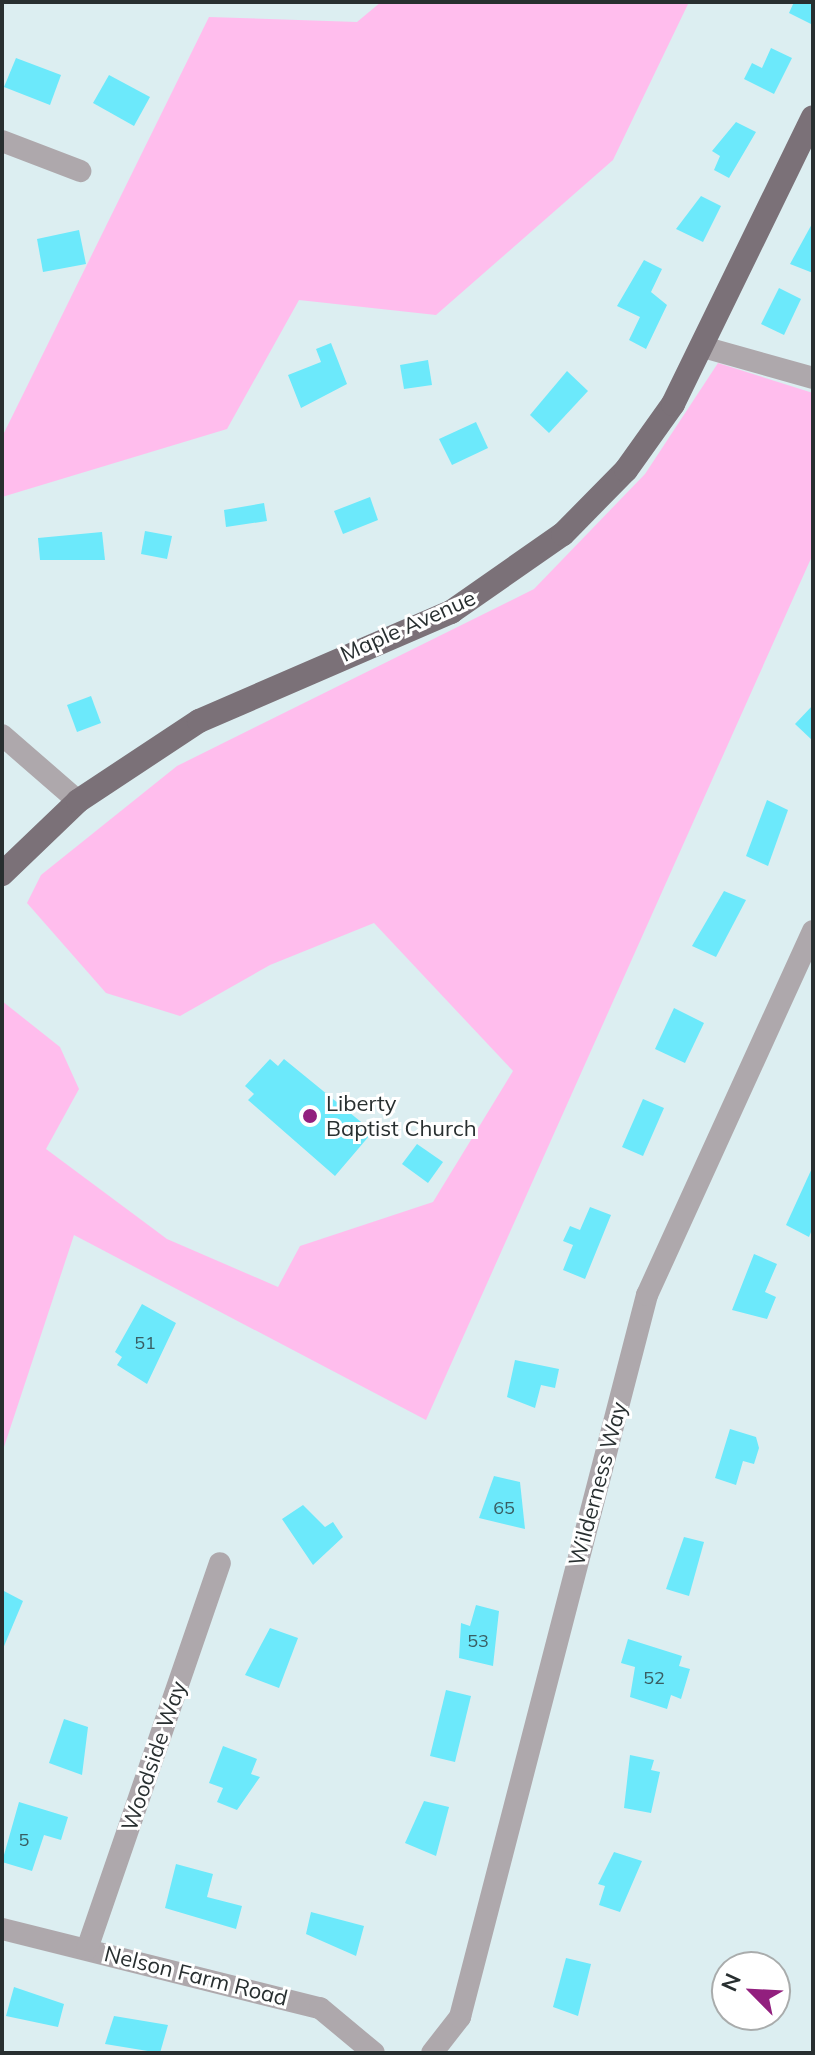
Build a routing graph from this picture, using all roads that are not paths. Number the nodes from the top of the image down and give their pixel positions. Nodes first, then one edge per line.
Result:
1 (813, 117) edge
2 (2, 141) edge
3 (80, 171) dead end
4 (703, 347) junction
5 (813, 378) edge
6 (2, 735) edge
7 (78, 801) junction
8 (2, 874) edge
9 (813, 931) edge
10 (220, 1563) dead end
11 (2, 1929) edge
12 (87, 1949) junction
13 (374, 2053) edge
14 (432, 2053) edge

1 - 4 main road, Maple Avenue
2 - 3 street
4 - 5 street
4 - 7 main road, Maple Avenue
6 - 7 street
7 - 8 main road, Maple Avenue
9 - 14 street, Wilderness Way
10 - 12 street, Woodside Way
11 - 12 street, Nelson Farm Road
12 - 13 street, Nelson Farm Road

